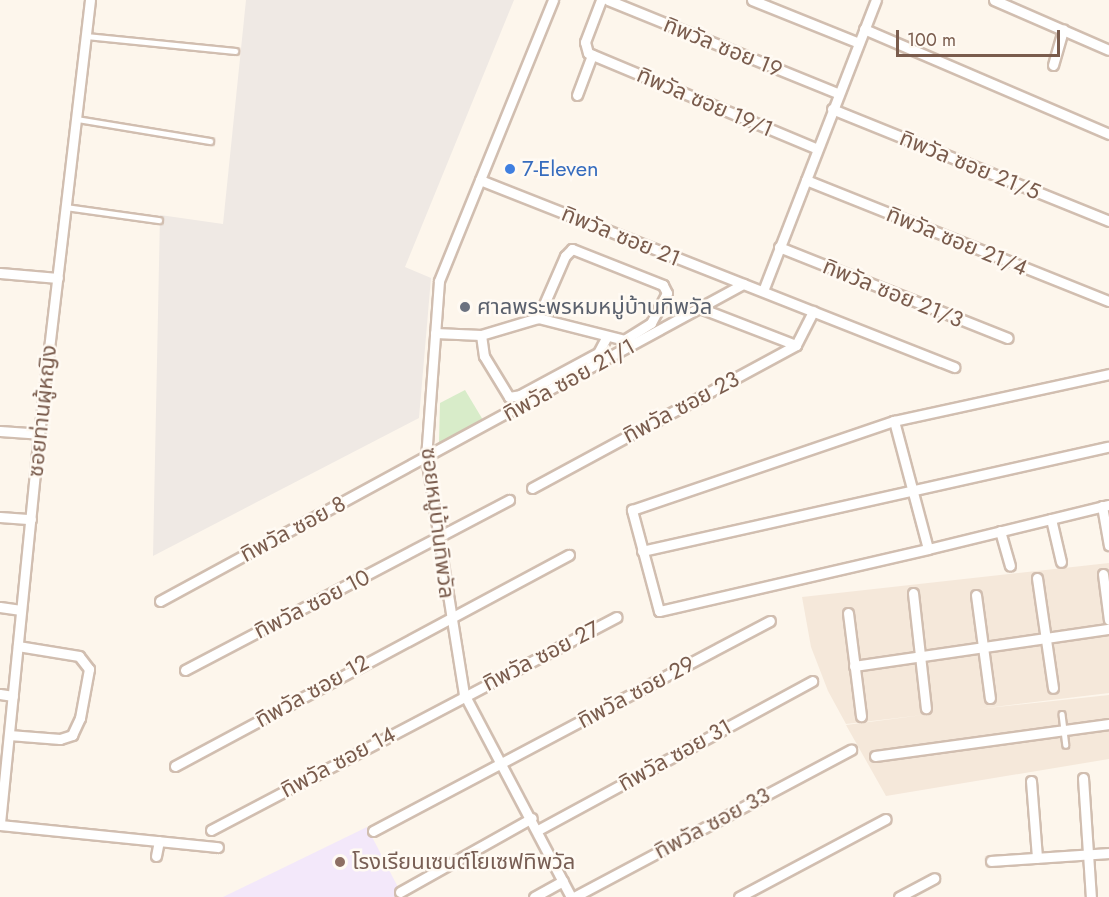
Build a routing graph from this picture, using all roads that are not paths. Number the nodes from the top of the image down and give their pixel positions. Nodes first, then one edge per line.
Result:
1 (90, 0) edge
2 (553, 0) edge
3 (601, 0) edge
4 (608, 0) edge
5 (752, 0) edge
6 (876, 0) edge
7 (994, 0) edge
8 (864, 29) junction
9 (1063, 29) junction
10 (86, 36) junction
11 (859, 43) junction
12 (1109, 50) edge
13 (235, 51) dead end
14 (592, 55) junction
15 (1053, 65) dead end
16 (837, 93) junction
17 (577, 95) dead end
18 (832, 109) junction
19 (77, 119) junction
20 (1109, 134) edge
21 (210, 141) dead end
22 (817, 149) junction
23 (480, 180) junction
24 (806, 180) junction
25 (66, 207) junction
26 (159, 220) dead end
27 (1109, 221) edge
28 (779, 247) junction
29 (0, 273) edge
30 (58, 278) junction
31 (743, 284) junction
32 (763, 291) junction
33 (1109, 301) edge
34 (700, 308) junction
35 (813, 311) junction
36 (538, 318) junction
37 (435, 333) junction
38 (481, 335) junction
39 (607, 336) junction
40 (1008, 338) dead end
41 (796, 345) junction
42 (954, 367) dead end
43 (1109, 374) edge
44 (894, 421) junction
45 (0, 431) edge
46 (39, 434) junction
47 (1109, 447) edge
48 (426, 457) junction
49 (532, 488) dead end
50 (913, 489) junction
51 (509, 500) dead end
52 (1105, 506) edge
53 (0, 517) edge
54 (31, 519) junction
55 (1051, 519) junction
56 (1000, 531) junction
57 (440, 538) junction
58 (1109, 545) edge
59 (928, 549) junction
60 (642, 551) junction
61 (569, 555) dead end
62 (1061, 562) dead end
63 (1010, 566) dead end
64 (1103, 574) dead end
65 (1038, 578) dead end
66 (913, 593) dead end
67 (976, 595) dead end
68 (160, 601) dead end
69 (0, 608) edge
70 (21, 610) junction
71 (848, 613) dead end
72 (449, 616) junction
73 (617, 617) dead end
74 (1109, 620) edge
75 (770, 621) dead end
76 (1109, 629) edge
77 (1046, 638) junction
78 (18, 646) junction
79 (983, 647) junction
80 (921, 657) junction
81 (854, 666) junction
82 (185, 670) dead end
83 (812, 681) dead end
84 (1053, 688) dead end
85 (0, 694) edge
86 (464, 694) junction
87 (13, 696) junction
88 (990, 698) dead end
89 (926, 708) dead end
90 (1062, 714) dead end
91 (861, 716) dead end
92 (1109, 724) edge
93 (1064, 729) junction
94 (9, 735) junction
95 (1066, 745) dead end
96 (851, 750) dead end
97 (874, 756) dead end
98 (502, 762) junction
99 (175, 766) dead end
100 (1083, 778) dead end
101 (1031, 781) dead end
102 (2, 784) edge
103 (532, 818) junction
104 (886, 819) dead end
105 (0, 824) edge
106 (211, 830) dead end
107 (538, 830) junction
108 (373, 831) dead end
109 (159, 841) junction
110 (218, 847) dead end
111 (1109, 853) edge
112 (1088, 854) junction
113 (156, 856) dead end
114 (1037, 858) junction
115 (991, 861) dead end
116 (934, 879) dead end
117 (563, 881) junction
118 (399, 892) dead end
119 (534, 897) edge
120 (573, 897) edge
121 (739, 897) edge
122 (899, 897) edge
123 (1091, 897) edge

1 - 10 street, ซอยท่านผู้หญิง
2 - 23 street, ซอยหมู่บ้านทิพวัล
3 - 14 street
4 - 16 street, ทิพวัล ซอย 19
5 - 11 street
6 - 8 street
7 - 9 street
8 - 11 street
8 - 20 street
9 - 12 street
9 - 15 street
10 - 13 lane
10 - 19 street, ซอยท่านผู้หญิง
11 - 16 street
14 - 17 street
14 - 22 street, ทิพวัล ซอย 19/1
16 - 18 street
18 - 22 street
18 - 27 street, ทิพวัล ซอย 21/5
19 - 21 lane
19 - 25 street, ซอยท่านผู้หญิง
22 - 24 street
23 - 31 street, ทิพวัล ซอย 21
23 - 37 street, ซอยหมู่บ้านทิพวัล
24 - 28 street
24 - 33 street, ทิพวัล ซอย 21/4
25 - 26 lane
25 - 30 street, ซอยท่านผู้หญิง
28 - 32 street
28 - 40 street, ทิพวัล ซอย 21/3
29 - 30 street
30 - 46 street, ซอยท่านผู้หญิง
31 - 32 street, ทิพวัล ซอย 21
31 - 34 street, ทิพวัล ซอย 21/1
32 - 35 street, ทิพวัล ซอย 21
34 - 41 street
34 - 48 street, ทิพวัล ซอย 21/1
35 - 41 street
35 - 42 street, ทิพวัล ซอย 21
36 - 38 street
36 - 39 street
36 - 39 street
37 - 38 street
37 - 48 street, ซอยหมู่บ้านทิพวัล
38 - 39 street
41 - 49 street, ทิพวัล ซอย 23
43 - 44 street
44 - 50 street
44 - 60 street
45 - 46 street
46 - 54 street, ซอยท่านผู้หญิง
47 - 50 street
48 - 57 street, ซอยหมู่บ้านทิพวัล
48 - 68 street, ทิพวัล ซอย 8
50 - 59 street
50 - 60 street
51 - 57 street
52 - 55 street
52 - 58 street
53 - 54 street
54 - 70 street, ซอยท่านผู้หญิง
55 - 56 street
55 - 62 street
56 - 59 street
56 - 63 street
57 - 72 street, ซอยหมู่บ้านทิพวัล
57 - 82 street, ทิพวัล ซอย 10
59 - 60 street
61 - 72 street, ทิพวัล ซอย 12
64 - 74 street
65 - 77 street
66 - 80 street
67 - 79 street
69 - 70 street
70 - 78 street, ซอยท่านผู้หญิง
71 - 81 street
72 - 86 street, ซอยหมู่บ้านทิพวัล
72 - 99 street, ทิพวัล ซอย 12
73 - 86 street, ทิพวัล ซอย 27
75 - 98 street, ทิพวัล ซอย 29
76 - 77 street
77 - 79 street
77 - 84 street
78 - 87 street, ซอยท่านผู้หญิง
78 - 94 street
79 - 80 street
79 - 88 street
80 - 81 street
80 - 89 street
81 - 91 street
83 - 107 street, ทิพวัล ซอย 31
85 - 87 street
86 - 98 street, ซอยหมู่บ้านทิพวัล
86 - 106 street, ทิพวัล ซอย 14
87 - 94 street, ซอยท่านผู้หญิง
90 - 93 lane
92 - 93 street
93 - 95 lane
93 - 97 street
94 - 102 street, ซอยท่านผู้หญิง
96 - 120 street, ทิพวัล ซอย 33
98 - 103 street, ซอยหมู่บ้านทิพวัล
98 - 108 street, ทิพวัล ซอย 29
100 - 112 street
101 - 114 street
102 - 105 street, ซอยท่านผู้หญิง
103 - 107 street, ซอยหมู่บ้านทิพวัล
103 - 118 street
104 - 121 street
105 - 109 street
107 - 117 street, ซอยหมู่บ้านทิพวัล
109 - 110 street
109 - 113 street
111 - 112 street
112 - 114 street
112 - 123 street
114 - 115 street
116 - 122 street
117 - 119 street
117 - 120 street, ซอยหมู่บ้านทิพวัล

